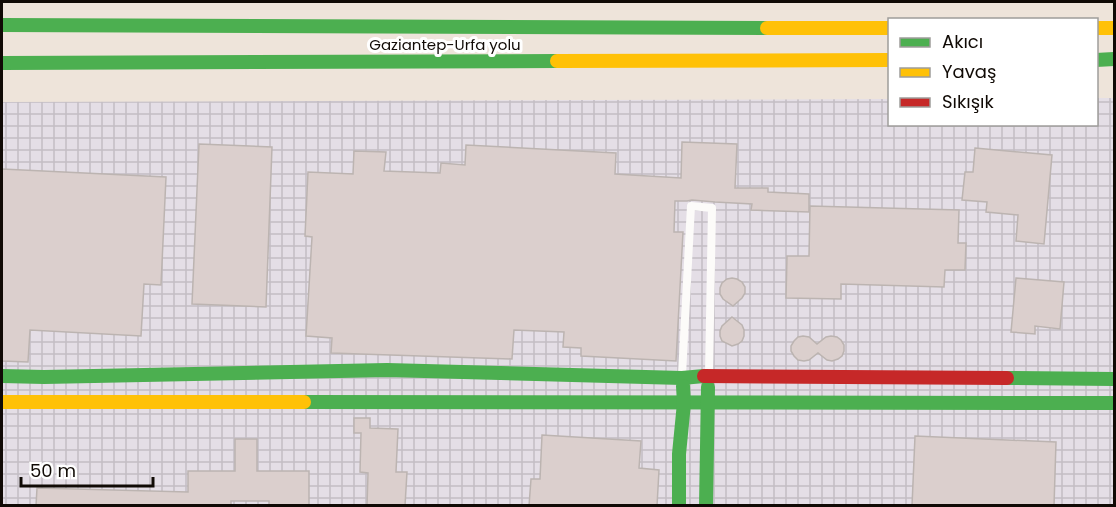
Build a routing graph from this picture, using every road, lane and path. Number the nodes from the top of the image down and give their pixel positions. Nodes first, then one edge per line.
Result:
1 (2, 25) edge
2 (888, 27) edge
3 (1098, 28) edge
4 (1114, 28) edge
5 (888, 60) edge
6 (1098, 60) edge
7 (1114, 60) edge
8 (2, 63) edge
9 (709, 375) junction
10 (2, 376) edge
11 (682, 378) junction
12 (1114, 379) edge
13 (707, 401) junction
14 (2, 402) edge
15 (684, 403) junction
16 (1114, 403) edge
17 (679, 506) edge
18 (706, 506) edge

1 - 2 main road, Gaziantep-Urfa yolu
3 - 4 main road
5 - 8 main road, Gaziantep-Urfa yolu
6 - 7 main road
9 - 11 main road
9 - 11 lane
9 - 12 main road
9 - 13 main road
10 - 11 main road
11 - 15 main road
13 - 15 main road
13 - 16 main road
13 - 18 main road
14 - 15 main road
15 - 17 main road

